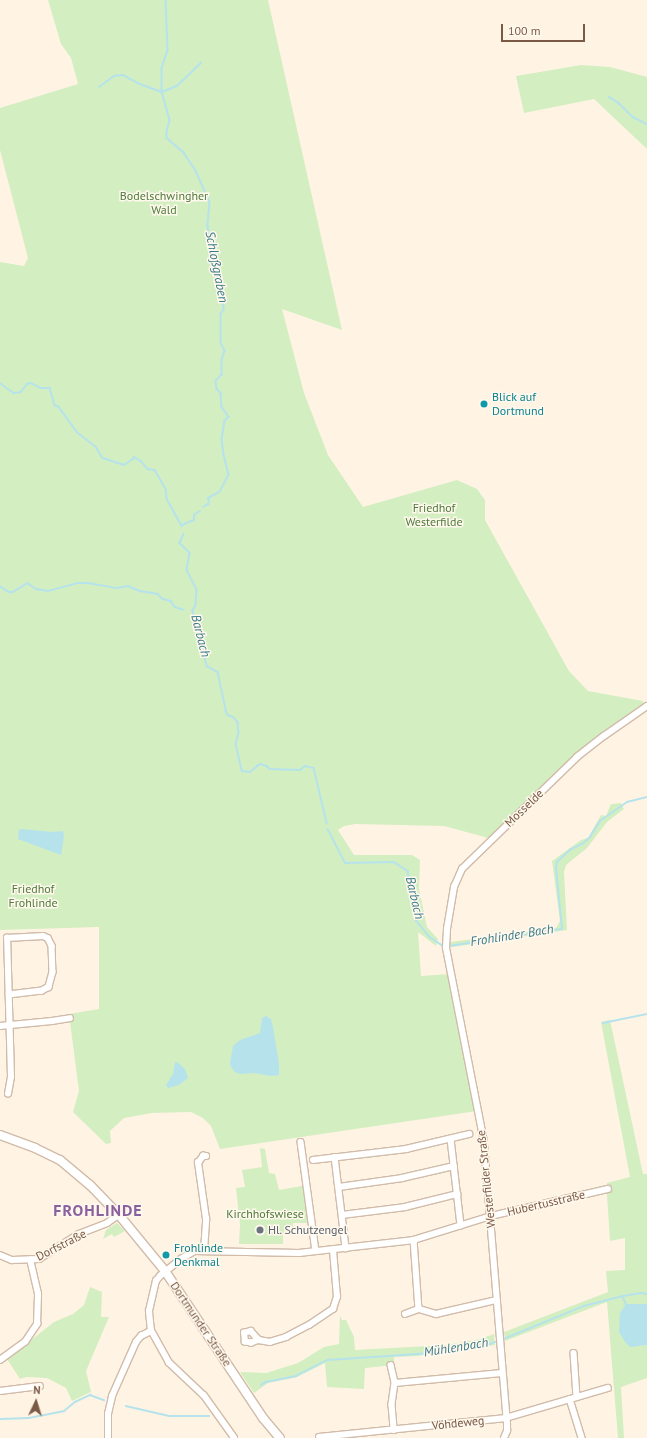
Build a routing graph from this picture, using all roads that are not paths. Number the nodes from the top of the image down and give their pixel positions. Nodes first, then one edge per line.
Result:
1 (647, 706) edge
2 (446, 939) joint
3 (9, 995) junction
4 (70, 1018) dead end
5 (0, 1026) edge
6 (10, 1026) junction
7 (8, 1094) dead end
8 (469, 1134) dead end
9 (0, 1135) edge
10 (451, 1139) junction
11 (301, 1142) dead end
12 (206, 1156) dead end
13 (335, 1157) junction
14 (313, 1160) dead end
15 (454, 1166) junction
16 (339, 1187) junction
17 (608, 1189) dead end
18 (457, 1194) junction
19 (119, 1215) junction
20 (342, 1215) junction
21 (491, 1216) junction
22 (461, 1225) junction
23 (414, 1240) junction
24 (346, 1248) junction
25 (333, 1250) junction
26 (204, 1251) junction
27 (316, 1251) junction
28 (0, 1256) edge
29 (30, 1260) junction
30 (166, 1271) junction
31 (496, 1300) junction
32 (419, 1309) junction
33 (405, 1314) dead end
34 (151, 1331) junction
35 (259, 1340) dead end
36 (574, 1353) dead end
37 (0, 1360) edge
38 (391, 1365) dead end
39 (502, 1373) junction
40 (395, 1383) junction
41 (40, 1386) dead end
42 (608, 1388) dead end
43 (0, 1391) edge
44 (577, 1398) junction
45 (570, 1399) junction
46 (506, 1418) junction
47 (394, 1430) junction
48 (319, 1437) edge
49 (108, 1438) edge
50 (234, 1438) edge
51 (280, 1438) edge
52 (504, 1438) edge
53 (582, 1438) edge

1 - 2 street, Mosselde
2 - 21 street, Westerfilder Straße
3 - 3 street
3 - 6 street
4 - 6 street
5 - 6 street
6 - 7 street
8 - 10 street
9 - 19 main road, Dortmunder Straße
10 - 13 street
10 - 15 street
11 - 27 street
12 - 26 street
13 - 14 street
13 - 16 street
15 - 16 street
15 - 18 street
16 - 20 street
17 - 21 street, Hubertusstraße
18 - 20 street
18 - 22 street
19 - 29 street, Dorfstraße
19 - 30 main road, Dortmunder Straße
20 - 24 street
21 - 22 street, Hubertusstraße
21 - 31 street, Westerfilder Straße
22 - 23 street, Hubertusstraße
23 - 24 street, Hubertusstraße
23 - 32 street
24 - 25 street, Hubertusstraße
25 - 27 street, Hubertusstraße
25 - 35 street
26 - 27 street, Hubertusstraße
26 - 30 street, Hubertusstraße
28 - 29 street, Dorfstraße
29 - 37 street
30 - 34 street, Hubertusstraße
30 - 51 main road, Dortmunder Straße
31 - 32 street
31 - 39 street, Westerfilder Straße
32 - 33 street
34 - 49 street
34 - 50 street
36 - 44 street
38 - 40 street
39 - 40 street
39 - 46 street, Westerfilder Straße
40 - 47 street
41 - 43 street
42 - 44 street, Vöhdeweg
44 - 45 street, Vöhdeweg
45 - 46 street, Vöhdeweg
45 - 53 street
46 - 47 street, Vöhdeweg
46 - 52 street, Westerfilder Straße
47 - 48 street, Vöhdeweg

